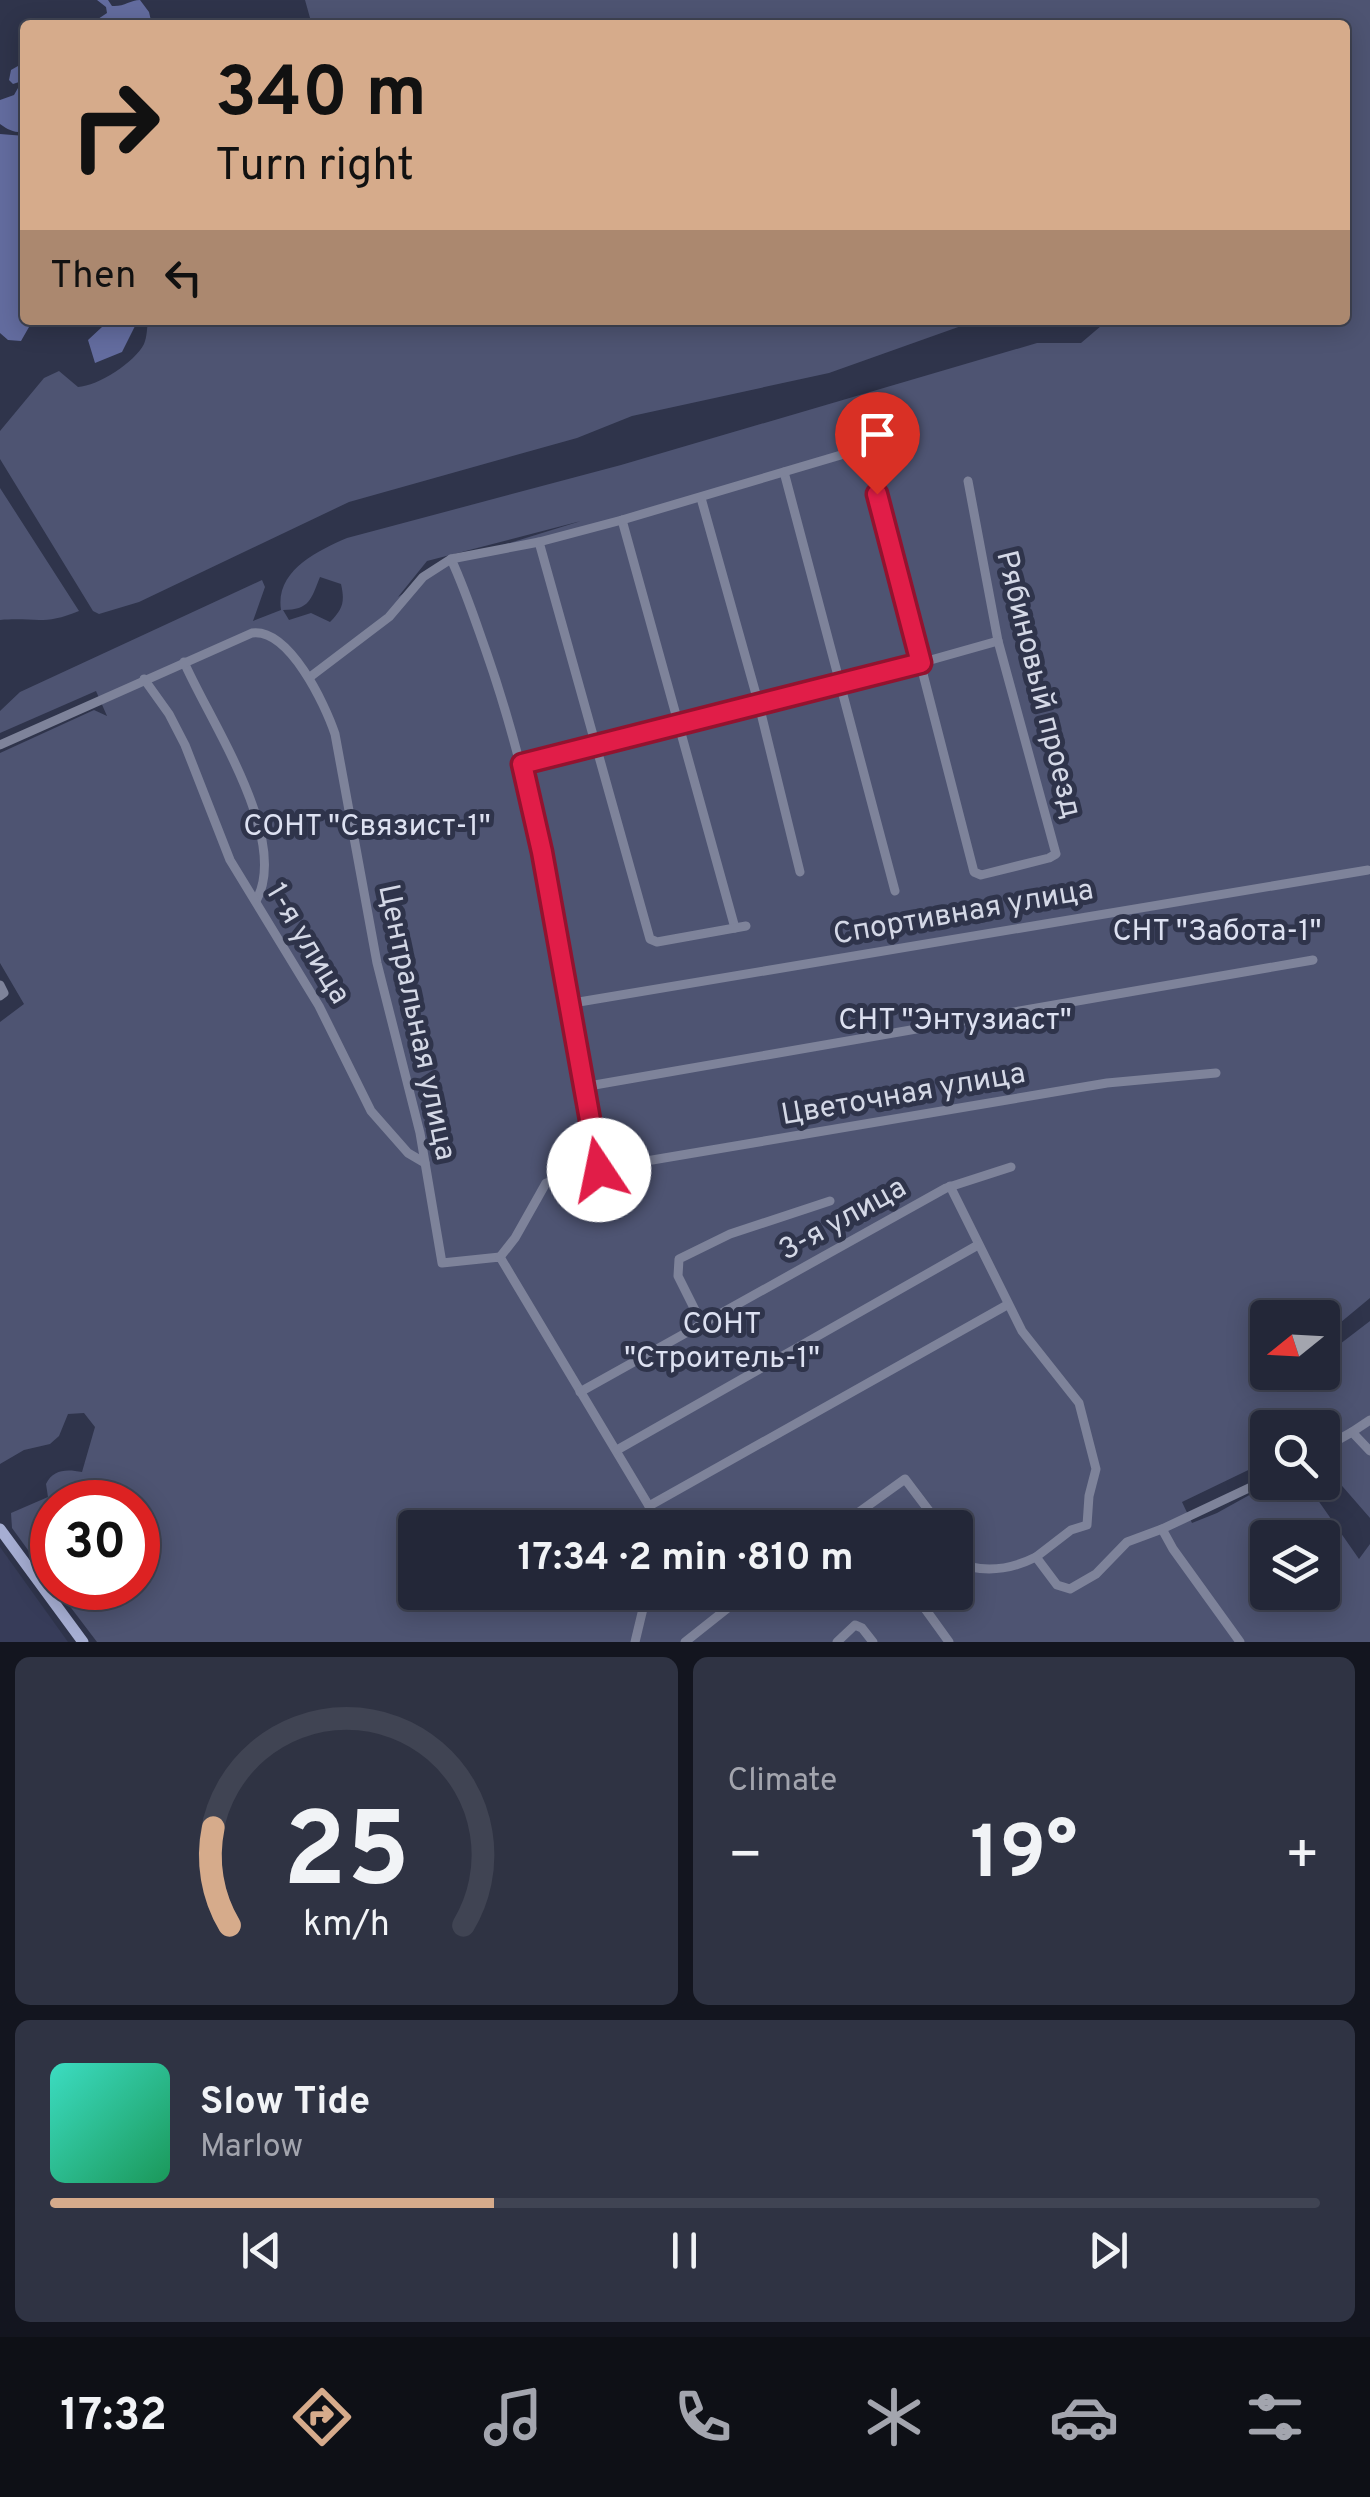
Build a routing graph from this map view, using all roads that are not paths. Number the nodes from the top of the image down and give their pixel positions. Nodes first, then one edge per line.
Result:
1 (784, 472) junction
2 (968, 481) dead end
3 (701, 498) junction
4 (622, 520) junction
5 (539, 542) junction
6 (451, 559) junction
7 (998, 641) junction
8 (184, 662) junction
9 (921, 663) junction
10 (310, 677) junction
11 (144, 680) junction
12 (842, 685) junction
13 (760, 706) junction
14 (678, 725) junction
15 (0, 745) edge
16 (599, 746) junction
17 (522, 764) junction
18 (1368, 870) edge
19 (800, 872) dead end
20 (895, 891) dead end
21 (256, 902) junction
22 (1313, 960) dead end
23 (567, 1004) junction
24 (1216, 1073) dead end
25 (583, 1088) junction
26 (425, 1163) junction
27 (1010, 1167) dead end
28 (599, 1170) junction
29 (950, 1186) junction
30 (830, 1201) dead end
31 (978, 1245) junction
32 (500, 1257) junction
33 (1007, 1305) junction
34 (702, 1324) junction
35 (580, 1392) junction
36 (1370, 1420) edge
37 (1352, 1432) junction
38 (1340, 1439) edge
39 (616, 1450) junction
40 (1370, 1451) edge
41 (1250, 1488) edge
42 (649, 1506) junction
43 (650, 1510) edge
44 (863, 1510) edge
45 (928, 1510) edge
46 (1162, 1529) junction
47 (0, 1530) edge
48 (1036, 1558) junction
49 (973, 1567) edge
50 (643, 1610) edge
51 (725, 1610) edge
52 (926, 1610) edge
53 (83, 1642) edge
54 (635, 1642) edge
55 (684, 1642) edge
56 (837, 1642) edge
57 (873, 1642) edge
58 (949, 1642) edge
59 (1240, 1642) edge

1 - 3 street
1 - 9 street
1 - 12 street
2 - 7 street, Рябиновый проезд
3 - 4 street
3 - 13 street
4 - 5 street
4 - 14 street
5 - 6 street
5 - 16 street
6 - 10 street
6 - 17 street
7 - 9 street
7 - 9 street, Рябиновый проезд
8 - 10 street, Центральная улица
8 - 11 street
8 - 21 street
9 - 12 street
10 - 26 street, Центральная улица
11 - 15 street
11 - 21 street, 1-я улица
12 - 13 street
12 - 20 street
13 - 14 street
13 - 19 street
14 - 16 street
14 - 16 street
16 - 17 street
17 - 23 street
18 - 23 street, Спортивная улица
21 - 26 street, 1-я улица
22 - 25 street
23 - 25 street
24 - 28 street, Цветочная улица
25 - 28 street
26 - 32 street, Центральная улица
27 - 29 street, 3-я улица
28 - 32 street, Цветочная улица
29 - 31 street
29 - 34 street, 3-я улица
30 - 34 street, 3-я улица
31 - 33 street
31 - 39 street
32 - 35 street
33 - 42 street
33 - 48 street
34 - 35 street, 3-я улица
35 - 39 street
36 - 37 street
37 - 38 street
37 - 40 street
39 - 42 street
41 - 46 street
42 - 43 street
44 - 45 street
46 - 48 street
46 - 59 street
47 - 53 main road
48 - 49 street
50 - 54 street
51 - 55 street
52 - 58 street
56 - 57 street

